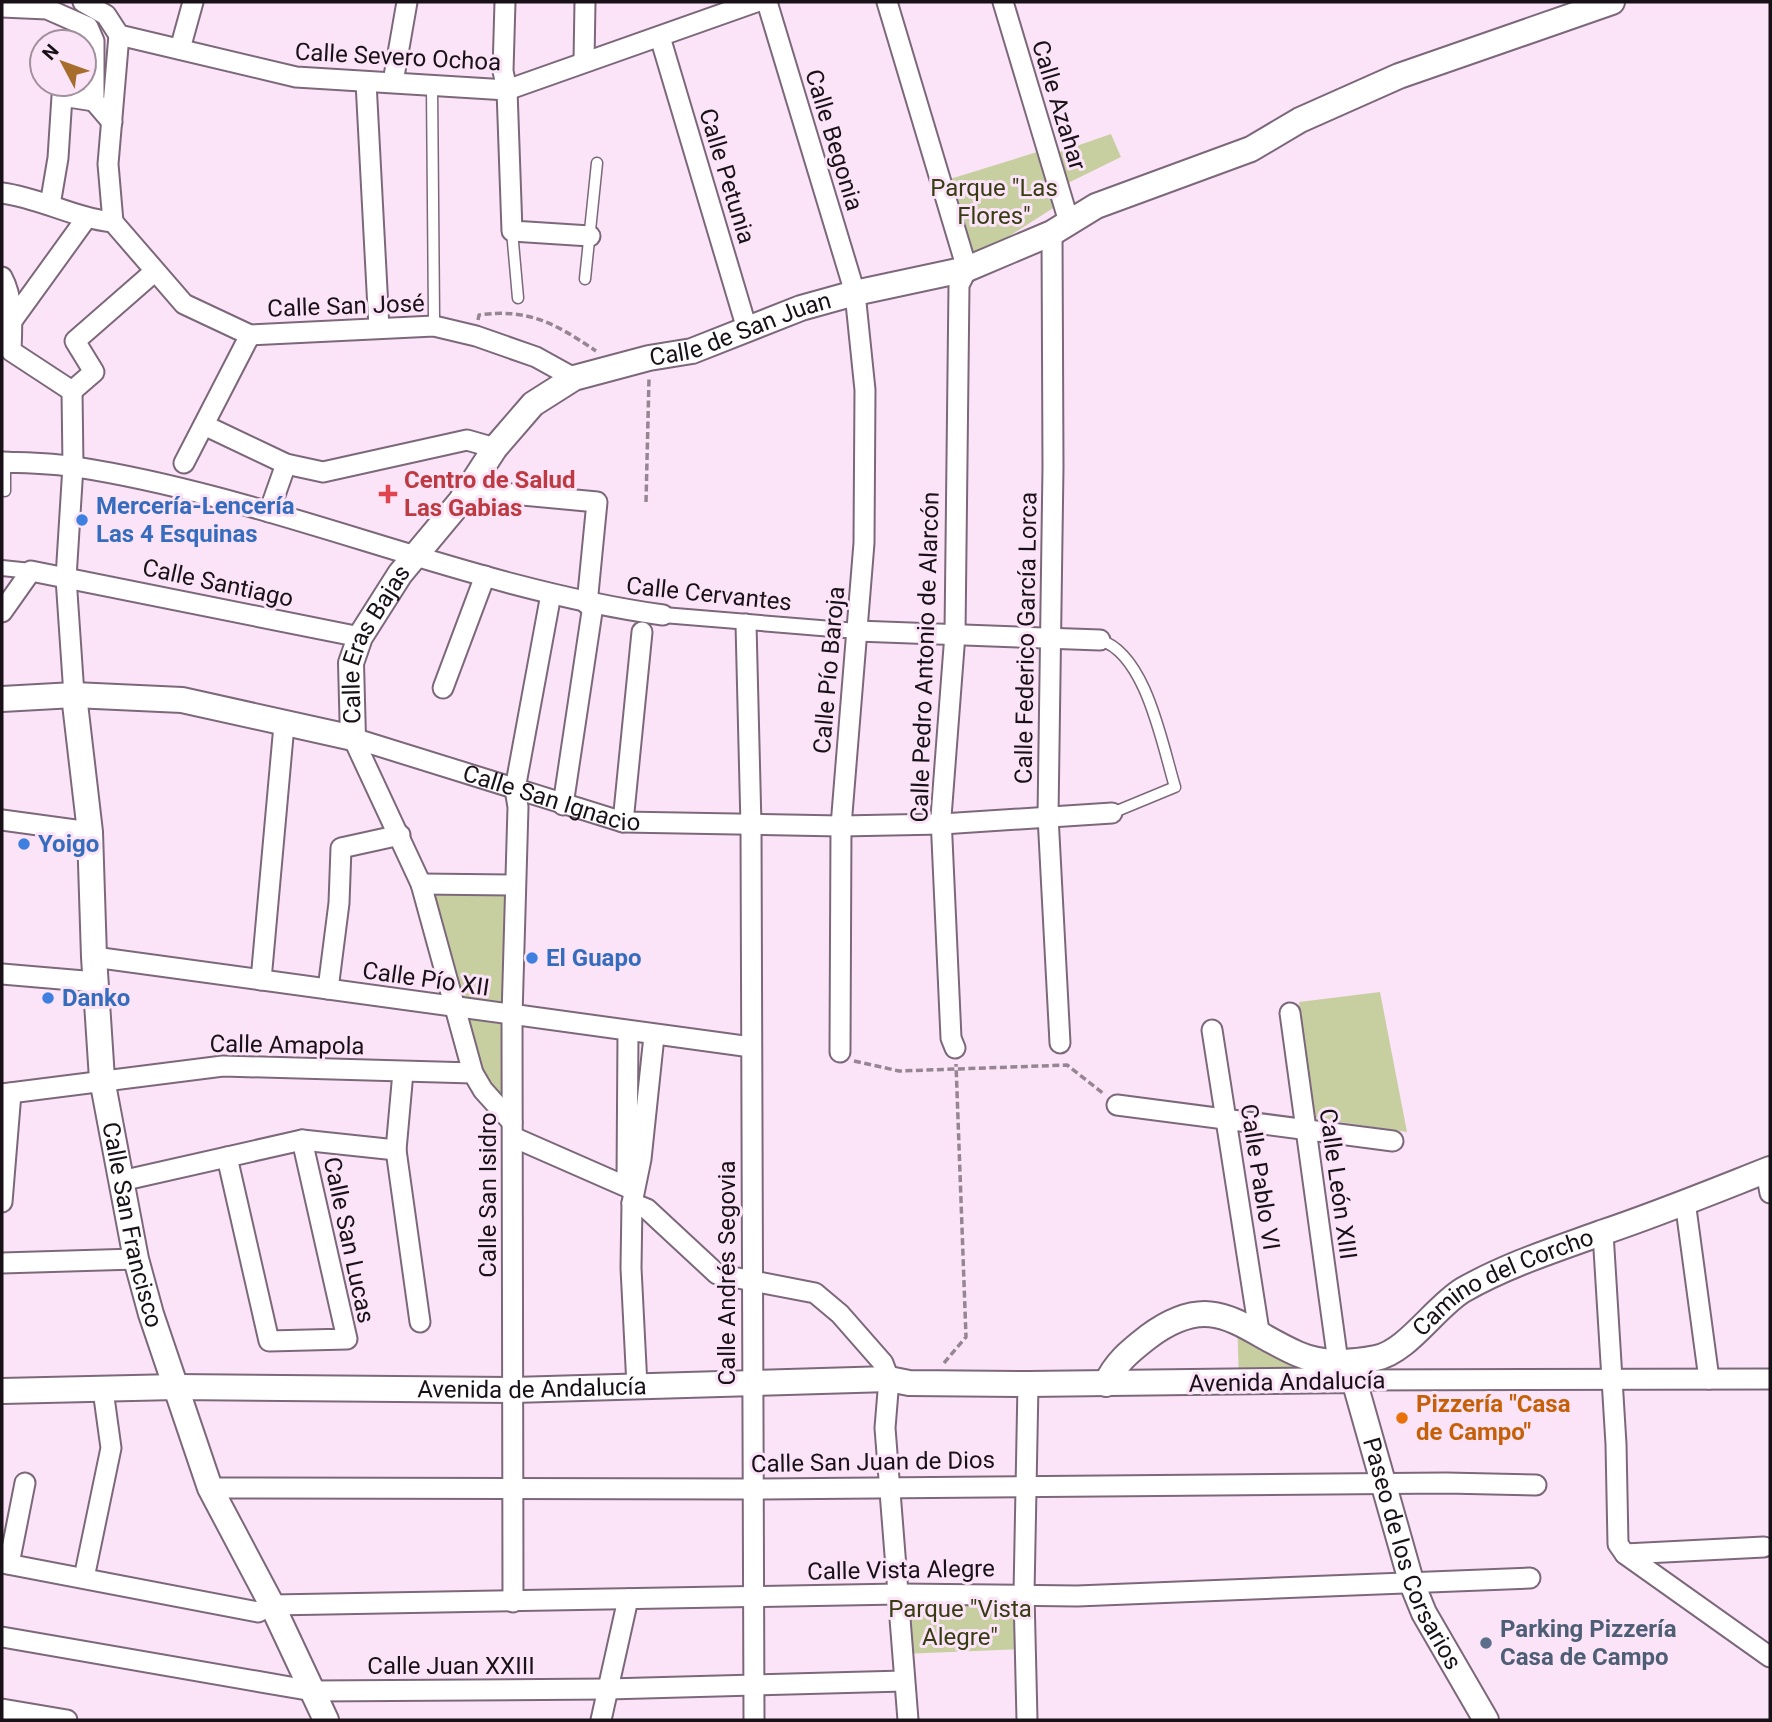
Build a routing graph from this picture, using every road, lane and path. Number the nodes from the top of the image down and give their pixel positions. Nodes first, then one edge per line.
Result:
1 (83, 2) edge
2 (193, 2) edge
3 (407, 2) edge
4 (505, 2) edge
5 (585, 2) edge
6 (756, 2) edge
7 (767, 2) edge
8 (887, 2) edge
9 (1003, 2) edge
10 (1612, 2) edge
11 (2, 7) edge
12 (119, 35) junction
13 (660, 37) junction
14 (180, 49) junction
15 (584, 61) junction
16 (366, 82) junction
17 (393, 82) junction
18 (432, 87) junction
19 (507, 90) junction
20 (94, 102) junction
21 (112, 121) junction
22 (597, 163) dead end
23 (2, 193) edge
24 (50, 205) junction
25 (85, 220) junction
26 (113, 222) junction
27 (1060, 227) junction
28 (512, 231) junction
29 (590, 236) junction
30 (967, 269) junction
31 (154, 272) junction
32 (2, 277) edge
33 (585, 279) dead end
34 (855, 293) junction
35 (518, 299) dead end
36 (434, 317) dead end
37 (12, 321) junction
38 (379, 328) junction
39 (747, 329) junction
40 (250, 335) junction
41 (476, 336) junction
42 (637, 362) junction
43 (574, 378) junction
44 (72, 391) junction
45 (204, 425) junction
46 (495, 448) junction
47 (3, 462) edge
48 (184, 463) dead end
49 (286, 464) junction
50 (73, 466) junction
51 (469, 490) junction
52 (5, 491) dead end
53 (646, 502) dead end
54 (269, 512) junction
55 (414, 556) junction
56 (2, 568) edge
57 (31, 571) junction
58 (485, 576) junction
59 (66, 579) junction
60 (551, 594) junction
61 (590, 605) junction
62 (2, 612) edge
63 (663, 615) joint
64 (746, 624) junction
65 (857, 631) junction
66 (642, 632) dead end
67 (955, 634) junction
68 (360, 638) junction
69 (1051, 638) junction
70 (1100, 640) joint
71 (443, 688) dead end
72 (74, 695) junction
73 (2, 699) edge
74 (284, 724) junction
75 (353, 738) junction
76 (515, 789) junction
77 (563, 805) junction
78 (1112, 813) joint
79 (1048, 816) junction
80 (2, 820) edge
81 (623, 822) junction
82 (942, 824) junction
83 (751, 826) junction
84 (841, 826) junction
85 (90, 832) junction
86 (400, 835) junction
87 (421, 884) junction
88 (514, 885) junction
89 (94, 957) junction
90 (2, 974) edge
91 (261, 980) junction
92 (96, 982) junction
93 (328, 989) junction
94 (454, 1007) junction
95 (1290, 1013) dead end
96 (512, 1016) junction
97 (1212, 1030) dead end
98 (628, 1032) junction
99 (654, 1036) junction
100 (1060, 1043) dead end
101 (751, 1047) junction
102 (955, 1048) joint
103 (840, 1052) joint
104 (403, 1072) junction
105 (956, 1072) junction
106 (473, 1073) junction
107 (102, 1079) junction
108 (6, 1093) edge
109 (1117, 1105) joint
110 (1226, 1119) junction
111 (1305, 1129) junction
112 (513, 1130) junction
113 (302, 1140) junction
114 (1394, 1141) dead end
115 (396, 1150) junction
116 (227, 1157) junction
117 (1769, 1178) edge
118 (121, 1181) junction
119 (631, 1193) junction
120 (1685, 1201) junction
121 (2, 1202) edge
122 (1603, 1233) junction
123 (136, 1259) junction
124 (2, 1263) edge
125 (752, 1281) junction
126 (420, 1322) dead end
127 (1259, 1331) junction
128 (1346, 1371) junction
129 (1770, 1378) edge
130 (888, 1379) junction
131 (1709, 1379) junction
132 (1611, 1380) junction
133 (922, 1383) junction
134 (1028, 1384) junction
135 (1106, 1384) junction
136 (752, 1385) junction
137 (176, 1387) junction
138 (637, 1387) junction
139 (513, 1390) junction
140 (2, 1391) edge
141 (103, 1391) junction
142 (25, 1483) dead end
143 (1385, 1484) junction
144 (1027, 1485) junction
145 (1536, 1485) dead end
146 (890, 1487) junction
147 (210, 1488) junction
148 (513, 1489) junction
149 (752, 1489) junction
150 (1764, 1547) dead end
151 (1625, 1554) junction
152 (5, 1563) edge
153 (84, 1578) junction
154 (1530, 1578) dead end
155 (1411, 1581) junction
156 (899, 1594) junction
157 (1024, 1594) junction
158 (753, 1597) junction
159 (628, 1599) junction
160 (513, 1602) junction
161 (272, 1605) junction
162 (2, 1637) edge
163 (1770, 1657) edge
164 (904, 1681) junction
165 (754, 1686) junction
166 (608, 1689) junction
167 (313, 1691) junction
168 (2, 1709) edge
169 (67, 1720) edge
170 (326, 1720) edge
171 (601, 1720) edge
172 (754, 1720) edge
173 (908, 1720) edge
174 (1027, 1720) edge
175 (1486, 1720) edge

1 - 12 street
2 - 14 street
3 - 17 street
4 - 19 street
5 - 15 street
6 - 13 street, Calle Severo Ochoa
7 - 34 street, Calle Begonia
8 - 30 street
9 - 27 street, Calle Azahar
10 - 27 street, Calle de San Juan
11 - 20 street
12 - 14 street, Calle Severo Ochoa
12 - 21 street
13 - 15 street, Calle Severo Ochoa
13 - 39 street, Calle Petunia
14 - 16 street, Calle Severo Ochoa
15 - 19 street, Calle Severo Ochoa
16 - 17 street, Calle Severo Ochoa
16 - 38 street
17 - 18 street, Calle Severo Ochoa
18 - 19 street, Calle Severo Ochoa
18 - 36 lane
19 - 28 street
20 - 21 street
20 - 24 street
21 - 26 street
22 - 29 lane
23 - 24 street
24 - 25 street
25 - 26 street
25 - 37 street
26 - 31 street, Calle San José
27 - 30 street, Calle de San Juan
27 - 69 street, Calle Federico García Lorca
28 - 29 street
28 - 35 lane
29 - 33 lane
30 - 34 street, Calle de San Juan
30 - 67 street, Calle Pedro Antonio de Alarcón
31 - 40 street, Calle San José
31 - 44 street
32 - 37 street
34 - 39 street, Calle de San Juan
34 - 65 street, Calle Pío Baroja
37 - 44 street
38 - 40 street, Calle San José
38 - 41 street, Calle San José
39 - 42 street, Calle de San Juan
40 - 45 street
41 - 42 path
41 - 43 street, Calle San José
42 - 43 street, Calle de San Juan
42 - 53 path
43 - 46 street, Calle de San Juan
44 - 50 street
45 - 48 street
45 - 49 street
46 - 49 street
46 - 51 street, Calle de San Juan
47 - 50 street, Calle Cervantes
47 - 52 lane
49 - 54 street
50 - 54 street, Calle Cervantes
50 - 59 street
51 - 55 street, Calle de San Juan
51 - 61 street
54 - 55 street, Calle Cervantes
55 - 58 street, Calle Cervantes
55 - 68 street, Calle Eras Bajas
56 - 57 street
57 - 59 street, Calle Santiago
57 - 62 street
58 - 60 street, Calle Cervantes
58 - 71 street
59 - 68 street, Calle Santiago
59 - 72 street
60 - 61 street, Calle Cervantes
60 - 76 street, Calle San Isidro
61 - 63 street, Calle Cervantes
61 - 77 street
63 - 64 street, Calle Cervantes
64 - 65 street, Calle Cervantes
64 - 83 street, Calle Andrés Segovia
65 - 67 street, Calle Cervantes
65 - 84 street, Calle Pío Baroja
66 - 81 street
67 - 69 street, Calle Cervantes
67 - 82 street, Calle Pedro Antonio de Alarcón
68 - 75 street, Calle Eras Bajas
69 - 70 street, Calle Cervantes
69 - 79 street, Calle Federico García Lorca
70 - 78 lane
72 - 73 street, Calle San Ignacio
72 - 74 street, Calle San Ignacio
72 - 85 street, Calle San Francisco
74 - 75 street, Calle San Ignacio
74 - 91 street
75 - 76 street, Calle San Ignacio
75 - 86 street
76 - 77 street, Calle San Ignacio
76 - 88 street, Calle San Isidro
77 - 81 street, Calle San Ignacio
78 - 79 street, Calle San Ignacio
79 - 82 street, Calle San Ignacio
79 - 100 street, Calle Federico García Lorca
80 - 85 street
81 - 83 street, Calle San Ignacio
82 - 84 street, Calle San Ignacio
82 - 102 street, Calle Pedro Antonio de Alarcón
83 - 84 street, Calle San Ignacio
83 - 101 street, Calle Andrés Segovia
84 - 103 street, Calle Pío Baroja
85 - 89 street, Calle San Francisco
86 - 87 street
86 - 93 street
87 - 88 street
87 - 94 street
88 - 96 street, Calle San Isidro
89 - 91 street, Calle Pío XII
89 - 92 street, Calle San Francisco
90 - 92 street
91 - 93 street, Calle Pío XII
92 - 107 street, Calle San Francisco
93 - 94 street, Calle Pío XII
94 - 96 street, Calle Pío XII
94 - 106 street
95 - 111 street, Calle León XIII
96 - 98 street, Calle Pío XII
96 - 112 street, Calle San Isidro
97 - 110 street, Calle Pablo VI
98 - 99 street, Calle Pío XII
98 - 119 street
99 - 101 street, Calle Pío XII
99 - 119 street
101 - 125 street, Calle Andrés Segovia
102 - 105 path
103 - 105 path
104 - 106 street, Calle Amapola
104 - 107 street, Calle Amapola
104 - 115 street
105 - 109 path
105 - 133 path
106 - 112 street
107 - 108 street, Calle Amapola
107 - 118 street, Calle San Francisco
108 - 121 street
109 - 110 street
110 - 111 street
110 - 127 street, Calle Pablo VI
111 - 114 street
111 - 128 street, Calle León XIII
112 - 119 street
112 - 139 street, Calle San Isidro
113 - 115 street
113 - 116 street
113 - 116 street, Calle San Lucas
115 - 126 street
116 - 118 street
117 - 120 street, Camino del Corcho
118 - 123 street, Calle San Francisco
119 - 125 street
119 - 138 street
120 - 122 street, Camino del Corcho
120 - 131 street
122 - 128 street, Camino del Corcho
122 - 132 street
123 - 124 street
123 - 137 street, Calle San Francisco
125 - 130 street
125 - 136 street, Calle Andrés Segovia
127 - 128 street, Camino del Corcho
127 - 135 street, Camino del Corcho
128 - 132 street, Avenida Andalucía
128 - 135 street, Avenida Andalucía
128 - 143 street, Paseo de los Corsarios
129 - 131 street, Avenida Andalucía
130 - 133 street, Avenida Andalucía
130 - 136 street, Avenida de Andalucía
130 - 146 street
131 - 132 street, Avenida Andalucía
132 - 151 street
133 - 134 street, Avenida Andalucía
134 - 135 street, Avenida Andalucía
134 - 144 street
136 - 138 street, Avenida de Andalucía
136 - 149 street, Calle Andrés Segovia
137 - 139 street, Avenida de Andalucía
137 - 141 street
137 - 147 street, Calle San Francisco
138 - 139 street, Avenida de Andalucía
139 - 148 street, Calle San Isidro
140 - 141 street
141 - 153 street
142 - 152 street
143 - 144 street, Calle San Juan de Dios
143 - 145 street, Calle San Juan de Dios
143 - 155 street, Paseo de los Corsarios
144 - 146 street, Calle San Juan de Dios
144 - 157 street
146 - 149 street, Calle San Juan de Dios
146 - 156 street
147 - 148 street, Calle San Juan de Dios
147 - 161 street, Calle San Francisco
148 - 149 street, Calle San Juan de Dios
148 - 160 street, Calle San Isidro
149 - 158 street, Calle Andrés Segovia
150 - 151 street
151 - 163 street
152 - 153 street, Calle Vista Alegre
153 - 161 street, Calle Vista Alegre
154 - 155 street, Calle Vista Alegre
155 - 157 street, Calle Vista Alegre
155 - 175 street, Paseo de los Corsarios
156 - 157 street, Calle Vista Alegre
156 - 158 street, Calle Vista Alegre
156 - 164 street
157 - 174 street
158 - 159 street, Calle Vista Alegre
158 - 165 street, Calle Andrés Segovia
159 - 160 street, Calle Vista Alegre
159 - 166 street
160 - 161 street, Calle Vista Alegre
161 - 167 street, Calle San Francisco
162 - 167 street, Calle Juan XXIII
164 - 165 street, Calle Juan XXIII
164 - 173 street
165 - 166 street, Calle Juan XXIII
165 - 172 street, Calle Andrés Segovia
166 - 167 street, Calle Juan XXIII
166 - 171 street
167 - 170 street, Calle San Francisco
168 - 169 street

